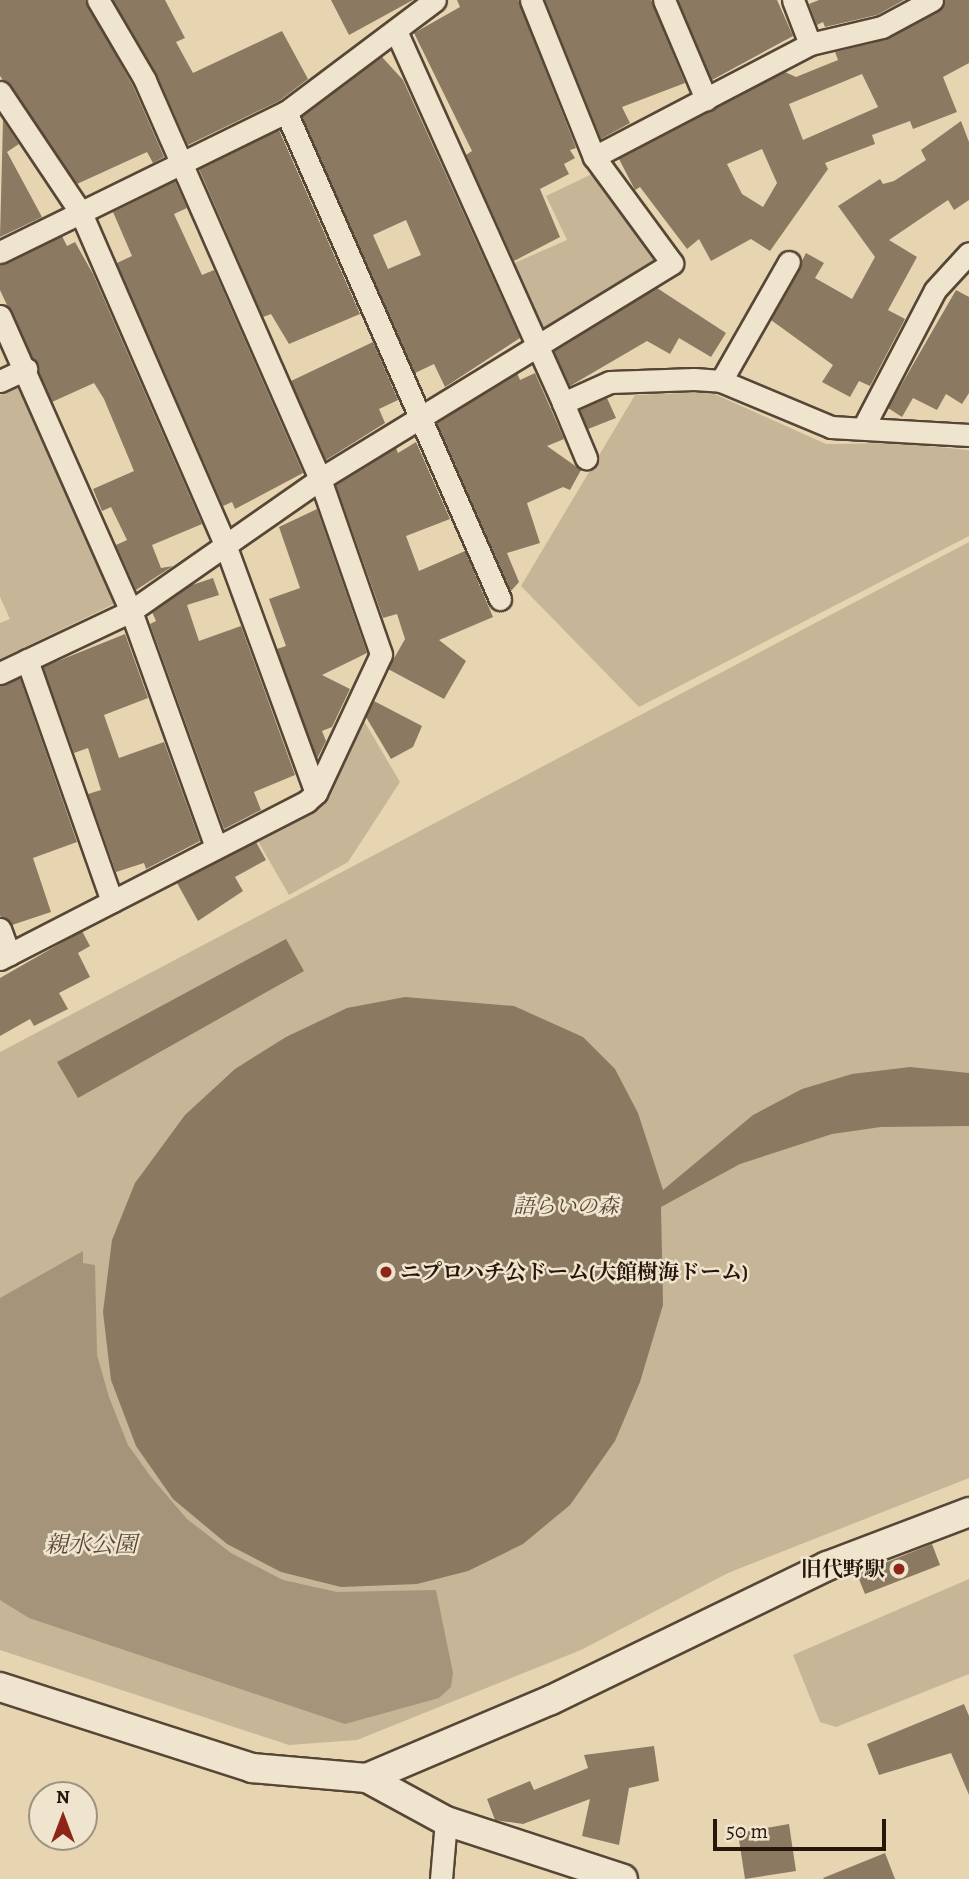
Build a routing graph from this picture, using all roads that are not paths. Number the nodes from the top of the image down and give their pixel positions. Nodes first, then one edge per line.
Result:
1 (98, 0) edge
2 (435, 0) edge
3 (531, 0) edge
4 (664, 0) edge
5 (793, 0) edge
6 (932, 0) edge
7 (396, 31) junction
8 (810, 44) junction
9 (0, 92) edge
10 (706, 99) junction
11 (286, 112) junction
12 (594, 157) junction
13 (179, 166) junction
14 (80, 213) junction
15 (0, 252) edge
16 (969, 253) edge
17 (789, 262) dead end
18 (0, 316) edge
19 (538, 348) junction
20 (26, 369) junction
21 (0, 381) edge
22 (721, 381) junction
23 (563, 403) junction
24 (420, 419) junction
25 (864, 426) junction
26 (969, 435) edge
27 (586, 458) dead end
28 (320, 480) junction
29 (226, 547) junction
30 (500, 599) dead end
31 (131, 611) junction
32 (27, 660) junction
33 (0, 673) edge
34 (316, 793) junction
35 (216, 847) junction
36 (112, 901) junction
37 (0, 929) edge
38 (5, 957) edge
39 (969, 1511) edge
40 (0, 1687) edge
41 (367, 1778) junction
42 (446, 1821) junction
43 (441, 1879) edge
44 (623, 1879) edge

1 - 13 street
2 - 7 street
3 - 12 street
4 - 10 street
5 - 8 street
6 - 8 street
7 - 11 street
7 - 19 street
8 - 10 street
9 - 14 street
10 - 12 street
11 - 13 street
11 - 24 street
12 - 19 street
13 - 14 street
13 - 28 street
14 - 15 street
14 - 29 street
16 - 25 street
17 - 22 street
18 - 20 street
19 - 23 street
19 - 24 street
20 - 21 street
20 - 31 street
22 - 23 street
22 - 25 street
23 - 27 street
24 - 28 street
24 - 30 street
25 - 26 street
28 - 29 street
28 - 34 street
29 - 31 street
29 - 34 street
31 - 32 street
31 - 35 street
32 - 33 street
32 - 36 street
34 - 35 street
35 - 36 street
36 - 38 street
37 - 38 street
39 - 41 street
40 - 41 street
41 - 42 street
42 - 43 street
42 - 44 street

